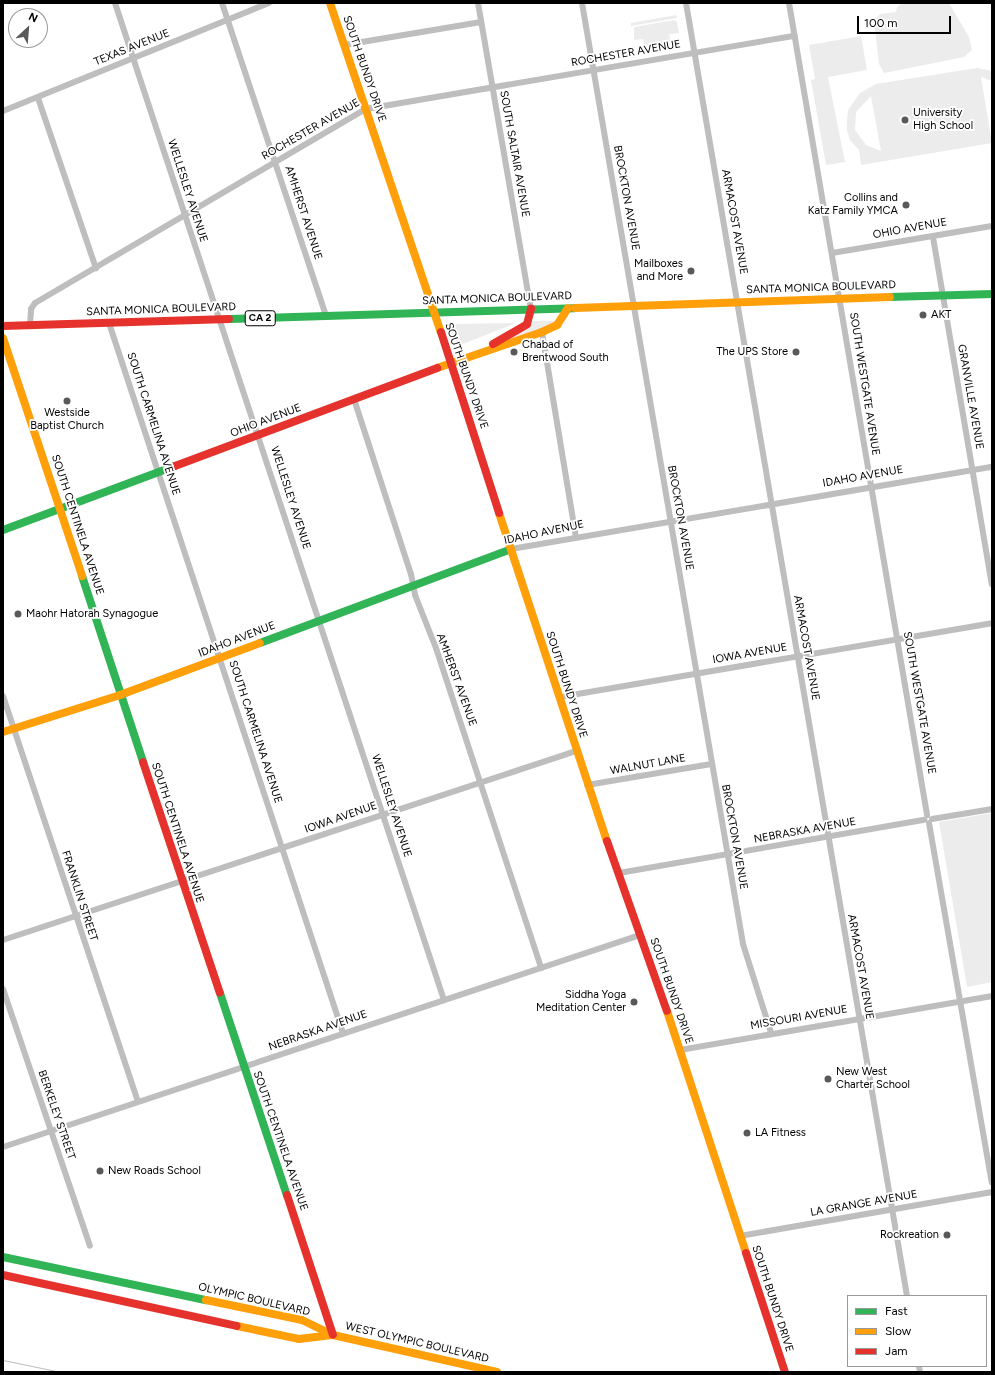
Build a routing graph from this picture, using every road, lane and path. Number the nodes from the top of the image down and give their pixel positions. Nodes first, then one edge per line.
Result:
1 (115, 3) edge
2 (222, 3) edge
3 (269, 3) edge
4 (330, 3) edge
5 (478, 3) edge
6 (582, 3) edge
7 (686, 3) edge
8 (789, 3) edge
9 (228, 20) junction
10 (481, 22) junction
11 (795, 36) junction
12 (344, 45) junction
13 (694, 52) junction
14 (133, 58) junction
15 (594, 70) junction
16 (492, 87) junction
17 (38, 98) junction
18 (366, 109) junction
19 (3, 111) edge
20 (276, 161) junction
21 (184, 215) junction
22 (992, 226) edge
23 (933, 237) junction
24 (832, 254) junction
25 (96, 268) junction
26 (992, 294) edge
27 (943, 295) junction
28 (840, 298) junction
29 (737, 302) junction
30 (634, 305) junction
31 (568, 308) junction
32 (530, 309) junction
33 (432, 312) junction
34 (326, 316) junction
35 (219, 319) junction
36 (109, 323) junction
37 (30, 325) junction
38 (3, 326) edge
39 (542, 332) junction
40 (3, 338) edge
41 (479, 352) junction
42 (451, 363) junction
43 (354, 399) junction
44 (259, 435) junction
45 (992, 467) edge
46 (973, 470) junction
47 (158, 472) junction
48 (871, 487) junction
49 (770, 505) junction
50 (60, 509) junction
51 (670, 521) junction
52 (4, 528) edge
53 (576, 537) junction
54 (511, 549) junction
55 (992, 584) edge
56 (414, 585) junction
57 (320, 621) junction
58 (992, 623) edge
59 (898, 639) junction
60 (797, 656) junction
61 (220, 658) junction
62 (696, 673) junction
63 (120, 695) junction
64 (3, 696) edge
65 (560, 697) junction
66 (14, 729) junction
67 (3, 732) edge
68 (576, 751) junction
69 (711, 764) junction
70 (481, 782) junction
71 (588, 785) junction
72 (992, 809) edge
73 (383, 814) junction
74 (928, 819) junction
75 (828, 838) junction
76 (282, 848) junction
77 (728, 855) junction
78 (619, 873) junction
79 (181, 881) junction
80 (75, 916) junction
81 (640, 935) junction
82 (3, 940) edge
83 (541, 968) junction
84 (3, 989) edge
85 (992, 996) edge
86 (444, 1000) junction
87 (960, 1001) junction
88 (858, 1019) junction
89 (343, 1033) junction
90 (771, 1033) junction
91 (680, 1050) junction
92 (243, 1067) junction
93 (138, 1101) junction
94 (50, 1131) junction
95 (3, 1147) edge
96 (992, 1183) edge
97 (992, 1192) edge
98 (892, 1210) junction
99 (740, 1236) junction
100 (90, 1246) dead end
101 (3, 1257) edge
102 (3, 1275) edge
103 (907, 1295) edge
104 (333, 1334) junction
105 (471, 1369) edge
106 (497, 1372) edge
107 (785, 1372) edge

1 - 14 street, WELLESLEY AVENUE
2 - 9 street, AMHERST AVENUE
3 - 9 street, TEXAS AVENUE
4 - 12 main road, SOUTH BUNDY DRIVE
5 - 10 street, SOUTH SALTAIR AVENUE
6 - 15 street, BROCKTON AVENUE
7 - 13 street, ARMACOST AVENUE
8 - 11 street, SOUTH WESTGATE AVENUE
9 - 14 street, TEXAS AVENUE
9 - 20 street, AMHERST AVENUE
10 - 12 street
10 - 16 street, SOUTH SALTAIR AVENUE
11 - 13 street, ROCHESTER AVENUE
11 - 24 street, SOUTH WESTGATE AVENUE
12 - 18 main road, SOUTH BUNDY DRIVE
13 - 15 street, ROCHESTER AVENUE
13 - 29 street, ARMACOST AVENUE
14 - 17 street, TEXAS AVENUE
14 - 21 street, WELLESLEY AVENUE
15 - 16 street, ROCHESTER AVENUE
15 - 30 street, BROCKTON AVENUE
16 - 18 street, ROCHESTER AVENUE
16 - 32 street, SOUTH SALTAIR AVENUE
17 - 19 street, TEXAS AVENUE
17 - 25 street
18 - 20 street, ROCHESTER AVENUE
18 - 33 main road, SOUTH BUNDY DRIVE
20 - 21 street, ROCHESTER AVENUE
20 - 34 street, AMHERST AVENUE
21 - 25 street, ROCHESTER AVENUE
21 - 35 street, WELLESLEY AVENUE
22 - 23 street, OHIO AVENUE
23 - 24 street, OHIO AVENUE
23 - 27 street, GRANVILLE AVENUE
24 - 28 street, SOUTH WESTGATE AVENUE
25 - 37 street, ROCHESTER AVENUE
26 - 27 main road, SANTA MONICA BOULEVARD / CA 2
27 - 28 main road, SANTA MONICA BOULEVARD / CA 2
27 - 46 street, GRANVILLE AVENUE
28 - 29 main road, SANTA MONICA BOULEVARD / CA 2
28 - 48 street, SOUTH WESTGATE AVENUE
29 - 30 main road, SANTA MONICA BOULEVARD / CA 2
29 - 49 street, ARMACOST AVENUE
30 - 31 main road, SANTA MONICA BOULEVARD / CA 2
30 - 51 street, BROCKTON AVENUE
31 - 32 main road, SANTA MONICA BOULEVARD / CA 2
31 - 39 main road, OHIO AVENUE
32 - 33 main road, SANTA MONICA BOULEVARD / CA 2
32 - 41 main road, OHIO AVENUE
33 - 34 main road, SANTA MONICA BOULEVARD / CA 2
33 - 42 main road, SOUTH BUNDY DRIVE
34 - 35 main road, SANTA MONICA BOULEVARD / CA 2
35 - 36 main road, SANTA MONICA BOULEVARD / CA 2
35 - 44 street, WELLESLEY AVENUE
36 - 37 main road, SANTA MONICA BOULEVARD / CA 2
36 - 47 street, SOUTH CARMELINA AVENUE
37 - 38 main road, SANTA MONICA BOULEVARD / CA 2
39 - 41 main road, OHIO AVENUE
39 - 53 street
40 - 50 main road, SOUTH CENTINELA AVENUE
41 - 42 main road, OHIO AVENUE
42 - 43 main road, OHIO AVENUE
42 - 54 main road, SOUTH BUNDY DRIVE
43 - 44 main road, OHIO AVENUE
43 - 56 street, AMHERST AVENUE
44 - 47 main road, OHIO AVENUE
44 - 57 street, WELLESLEY AVENUE
45 - 46 street, IDAHO AVENUE
46 - 48 street, IDAHO AVENUE
46 - 55 street, GRANVILLE AVENUE
47 - 50 main road, OHIO AVENUE
47 - 61 street, SOUTH CARMELINA AVENUE
48 - 49 street, IDAHO AVENUE
48 - 59 street, SOUTH WESTGATE AVENUE
49 - 51 street, IDAHO AVENUE
49 - 60 street, ARMACOST AVENUE
50 - 52 main road, OHIO AVENUE
50 - 63 main road, SOUTH CENTINELA AVENUE
51 - 53 street, IDAHO AVENUE
51 - 62 street, BROCKTON AVENUE
53 - 54 street, IDAHO AVENUE
54 - 56 main road, IDAHO AVENUE
54 - 65 main road, SOUTH BUNDY DRIVE
56 - 57 main road, IDAHO AVENUE
56 - 70 street, AMHERST AVENUE
57 - 61 main road, IDAHO AVENUE
57 - 73 street, WELLESLEY AVENUE
58 - 59 street, IOWA AVENUE
59 - 60 street, IOWA AVENUE
59 - 74 street, SOUTH WESTGATE AVENUE
60 - 62 street, IOWA AVENUE
60 - 75 street, ARMACOST AVENUE
61 - 63 main road, IDAHO AVENUE
61 - 76 street, SOUTH CARMELINA AVENUE
62 - 65 street, IOWA AVENUE
62 - 69 street, BROCKTON AVENUE
63 - 66 main road, IDAHO AVENUE
63 - 79 main road, SOUTH CENTINELA AVENUE
64 - 66 street, FRANKLIN STREET
65 - 68 main road, SOUTH BUNDY DRIVE
66 - 67 main road, IDAHO AVENUE
66 - 80 street, FRANKLIN STREET
68 - 70 street, IOWA AVENUE
68 - 71 main road, SOUTH BUNDY DRIVE
69 - 71 street, WALNUT LANE
69 - 77 street, BROCKTON AVENUE
70 - 73 street, IOWA AVENUE
70 - 83 street, AMHERST AVENUE
71 - 78 main road, SOUTH BUNDY DRIVE
72 - 74 street, NEBRASKA AVENUE
73 - 76 street, IOWA AVENUE
73 - 86 street, WELLESLEY AVENUE
74 - 75 street, NEBRASKA AVENUE
74 - 87 street, SOUTH WESTGATE AVENUE
75 - 77 street, NEBRASKA AVENUE
75 - 88 street, ARMACOST AVENUE
76 - 79 street, IOWA AVENUE
76 - 89 street, SOUTH CARMELINA AVENUE
77 - 78 street, NEBRASKA AVENUE
77 - 90 street, BROCKTON AVENUE
78 - 81 main road, SOUTH BUNDY DRIVE
79 - 80 street, IOWA AVENUE
79 - 92 main road, SOUTH CENTINELA AVENUE
80 - 82 street, IOWA AVENUE
80 - 93 street, FRANKLIN STREET
81 - 83 street, NEBRASKA AVENUE
81 - 91 main road, SOUTH BUNDY DRIVE
83 - 86 street, NEBRASKA AVENUE
84 - 94 street, BERKELEY STREET
85 - 87 street, MISSOURI AVENUE
86 - 89 street, NEBRASKA AVENUE
87 - 88 street, MISSOURI AVENUE
87 - 96 street, SOUTH WESTGATE AVENUE
88 - 90 street, MISSOURI AVENUE
88 - 98 street, ARMACOST AVENUE
89 - 92 street, NEBRASKA AVENUE
90 - 91 street, MISSOURI AVENUE
91 - 99 main road, SOUTH BUNDY DRIVE
92 - 93 street, NEBRASKA AVENUE
92 - 104 main road, SOUTH CENTINELA AVENUE
93 - 94 street, NEBRASKA AVENUE
94 - 95 street, NEBRASKA AVENUE
94 - 100 street, BERKELEY STREET
97 - 98 street, LA GRANGE AVENUE
98 - 99 street, LA GRANGE AVENUE
98 - 103 street, ARMACOST AVENUE
99 - 107 main road, SOUTH BUNDY DRIVE
101 - 104 main road, OLYMPIC BOULEVARD
102 - 104 main road
104 - 105 main road, WEST OLYMPIC BOULEVARD
105 - 106 main road, WEST OLYMPIC BOULEVARD

